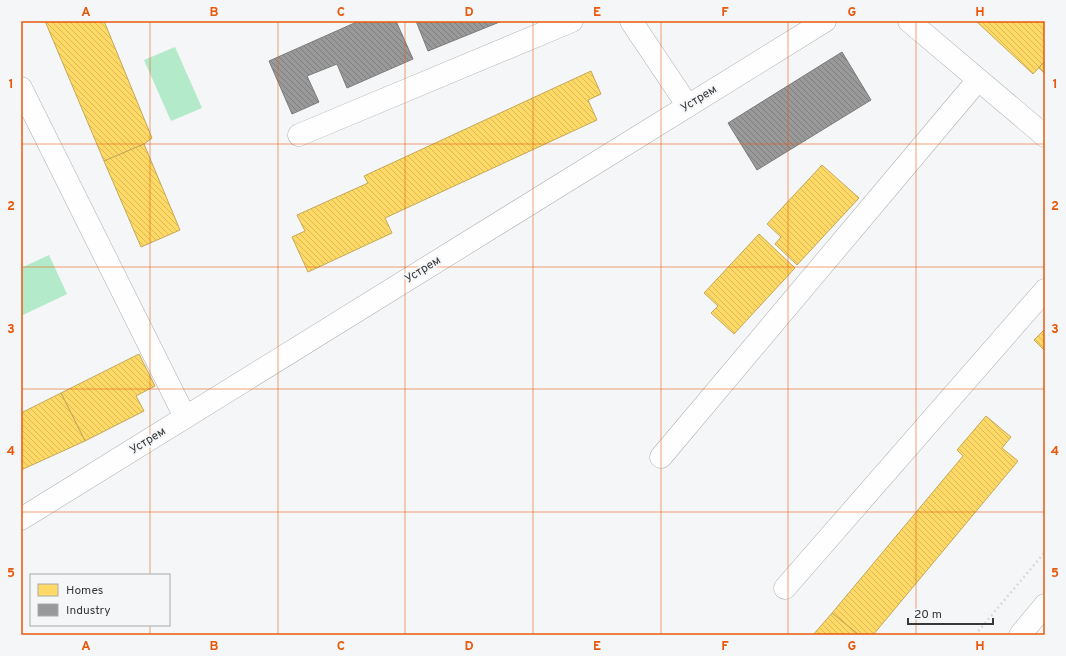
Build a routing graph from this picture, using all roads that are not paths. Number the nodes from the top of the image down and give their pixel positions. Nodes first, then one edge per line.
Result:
1 (572, 21) edge
2 (631, 21) edge
3 (825, 21) edge
4 (909, 21) edge
5 (978, 80) junction
6 (21, 88) edge
7 (688, 106) junction
8 (298, 135) dead end
9 (1045, 136) edge
10 (1045, 290) edge
11 (185, 417) junction
12 (661, 457) dead end
13 (21, 519) edge
14 (785, 588) dead end
15 (1045, 605) edge
16 (1020, 635) edge

1 - 8 street
2 - 7 street
3 - 7 street, Устрем
4 - 5 street
5 - 9 street
5 - 12 street
6 - 11 street
7 - 11 street, Устрем
10 - 14 street
11 - 13 street, Устрем
15 - 16 street

